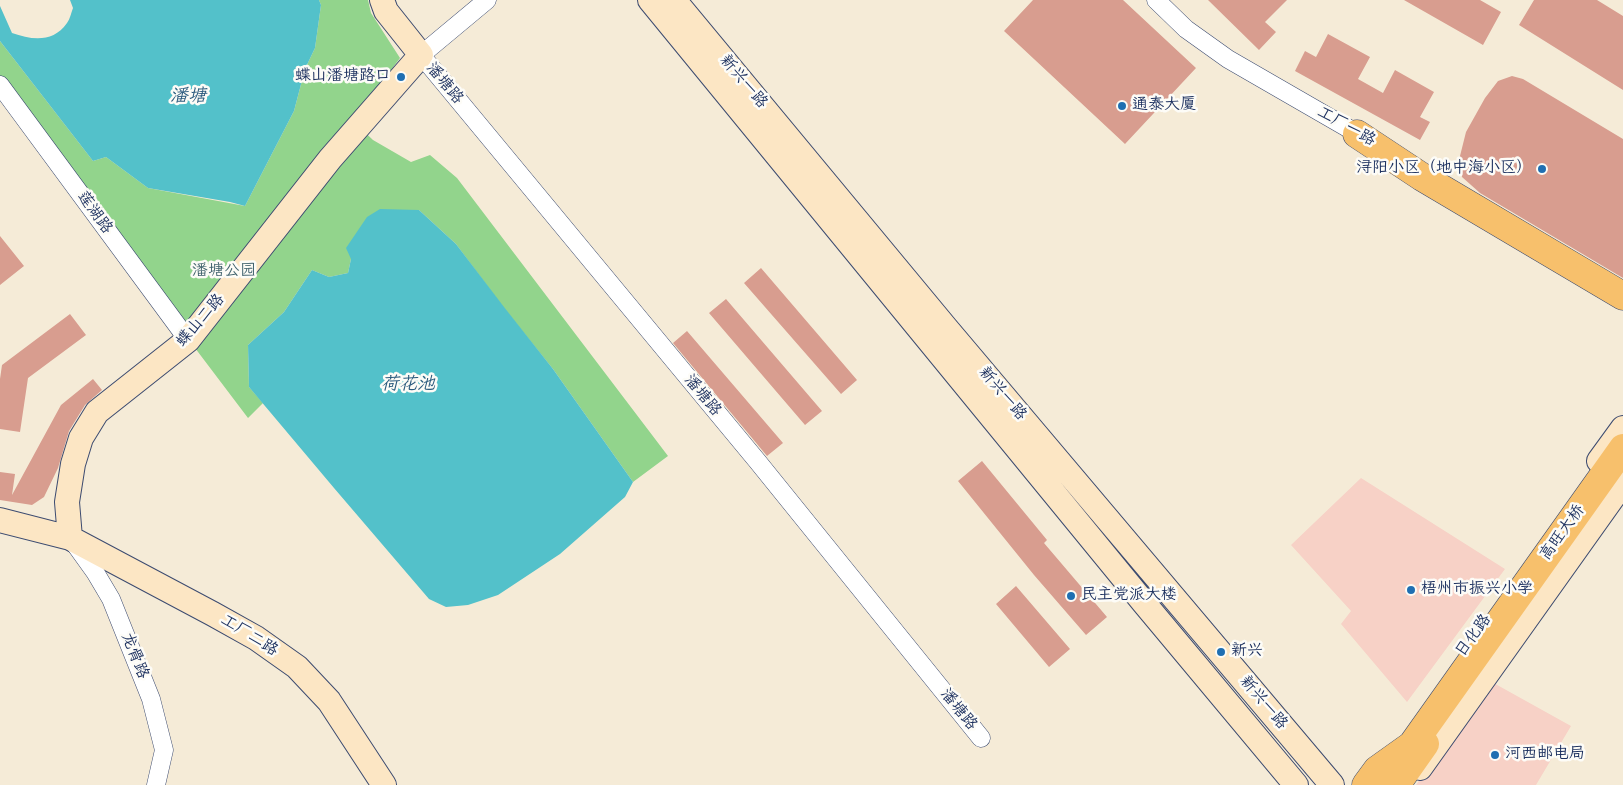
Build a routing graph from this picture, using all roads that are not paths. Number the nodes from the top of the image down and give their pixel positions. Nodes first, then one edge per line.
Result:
1 (382, 0) edge
2 (487, 0) edge
3 (650, 0) edge
4 (674, 0) edge
5 (1156, 0) edge
6 (421, 55) junction
7 (0, 86) edge
8 (1357, 134) junction
9 (1623, 286) edge
10 (1623, 296) edge
11 (188, 340) junction
12 (1623, 428) edge
13 (1623, 448) edge
14 (1623, 466) edge
15 (1623, 483) edge
16 (0, 520) edge
17 (70, 538) junction
18 (1455, 693) junction
19 (981, 738) dead end
20 (1380, 780) edge
21 (156, 785) edge
22 (384, 785) edge
23 (1296, 785) edge
24 (1332, 785) edge
25 (1403, 785) edge

1 - 6 main road
2 - 6 street, 蝶山二路
3 - 23 main road, 新兴一路
4 - 24 main road, 新兴一路
5 - 8 street, 工厂一路
6 - 11 main road, 蝶山二路
6 - 19 street, 潘塘路
7 - 11 street, 莲湖路
8 - 9 street, 工厂一路
8 - 10 main road
11 - 17 main road, 蝶山二路
12 - 20 main road, 日化路
13 - 18 main road, 高旺大桥
14 - 18 main road, 高旺大桥
15 - 25 main road, 日化路
16 - 17 main road
17 - 21 street, 龙骨路
17 - 22 main road, 工厂二路
18 - 20 main road, 日化路

